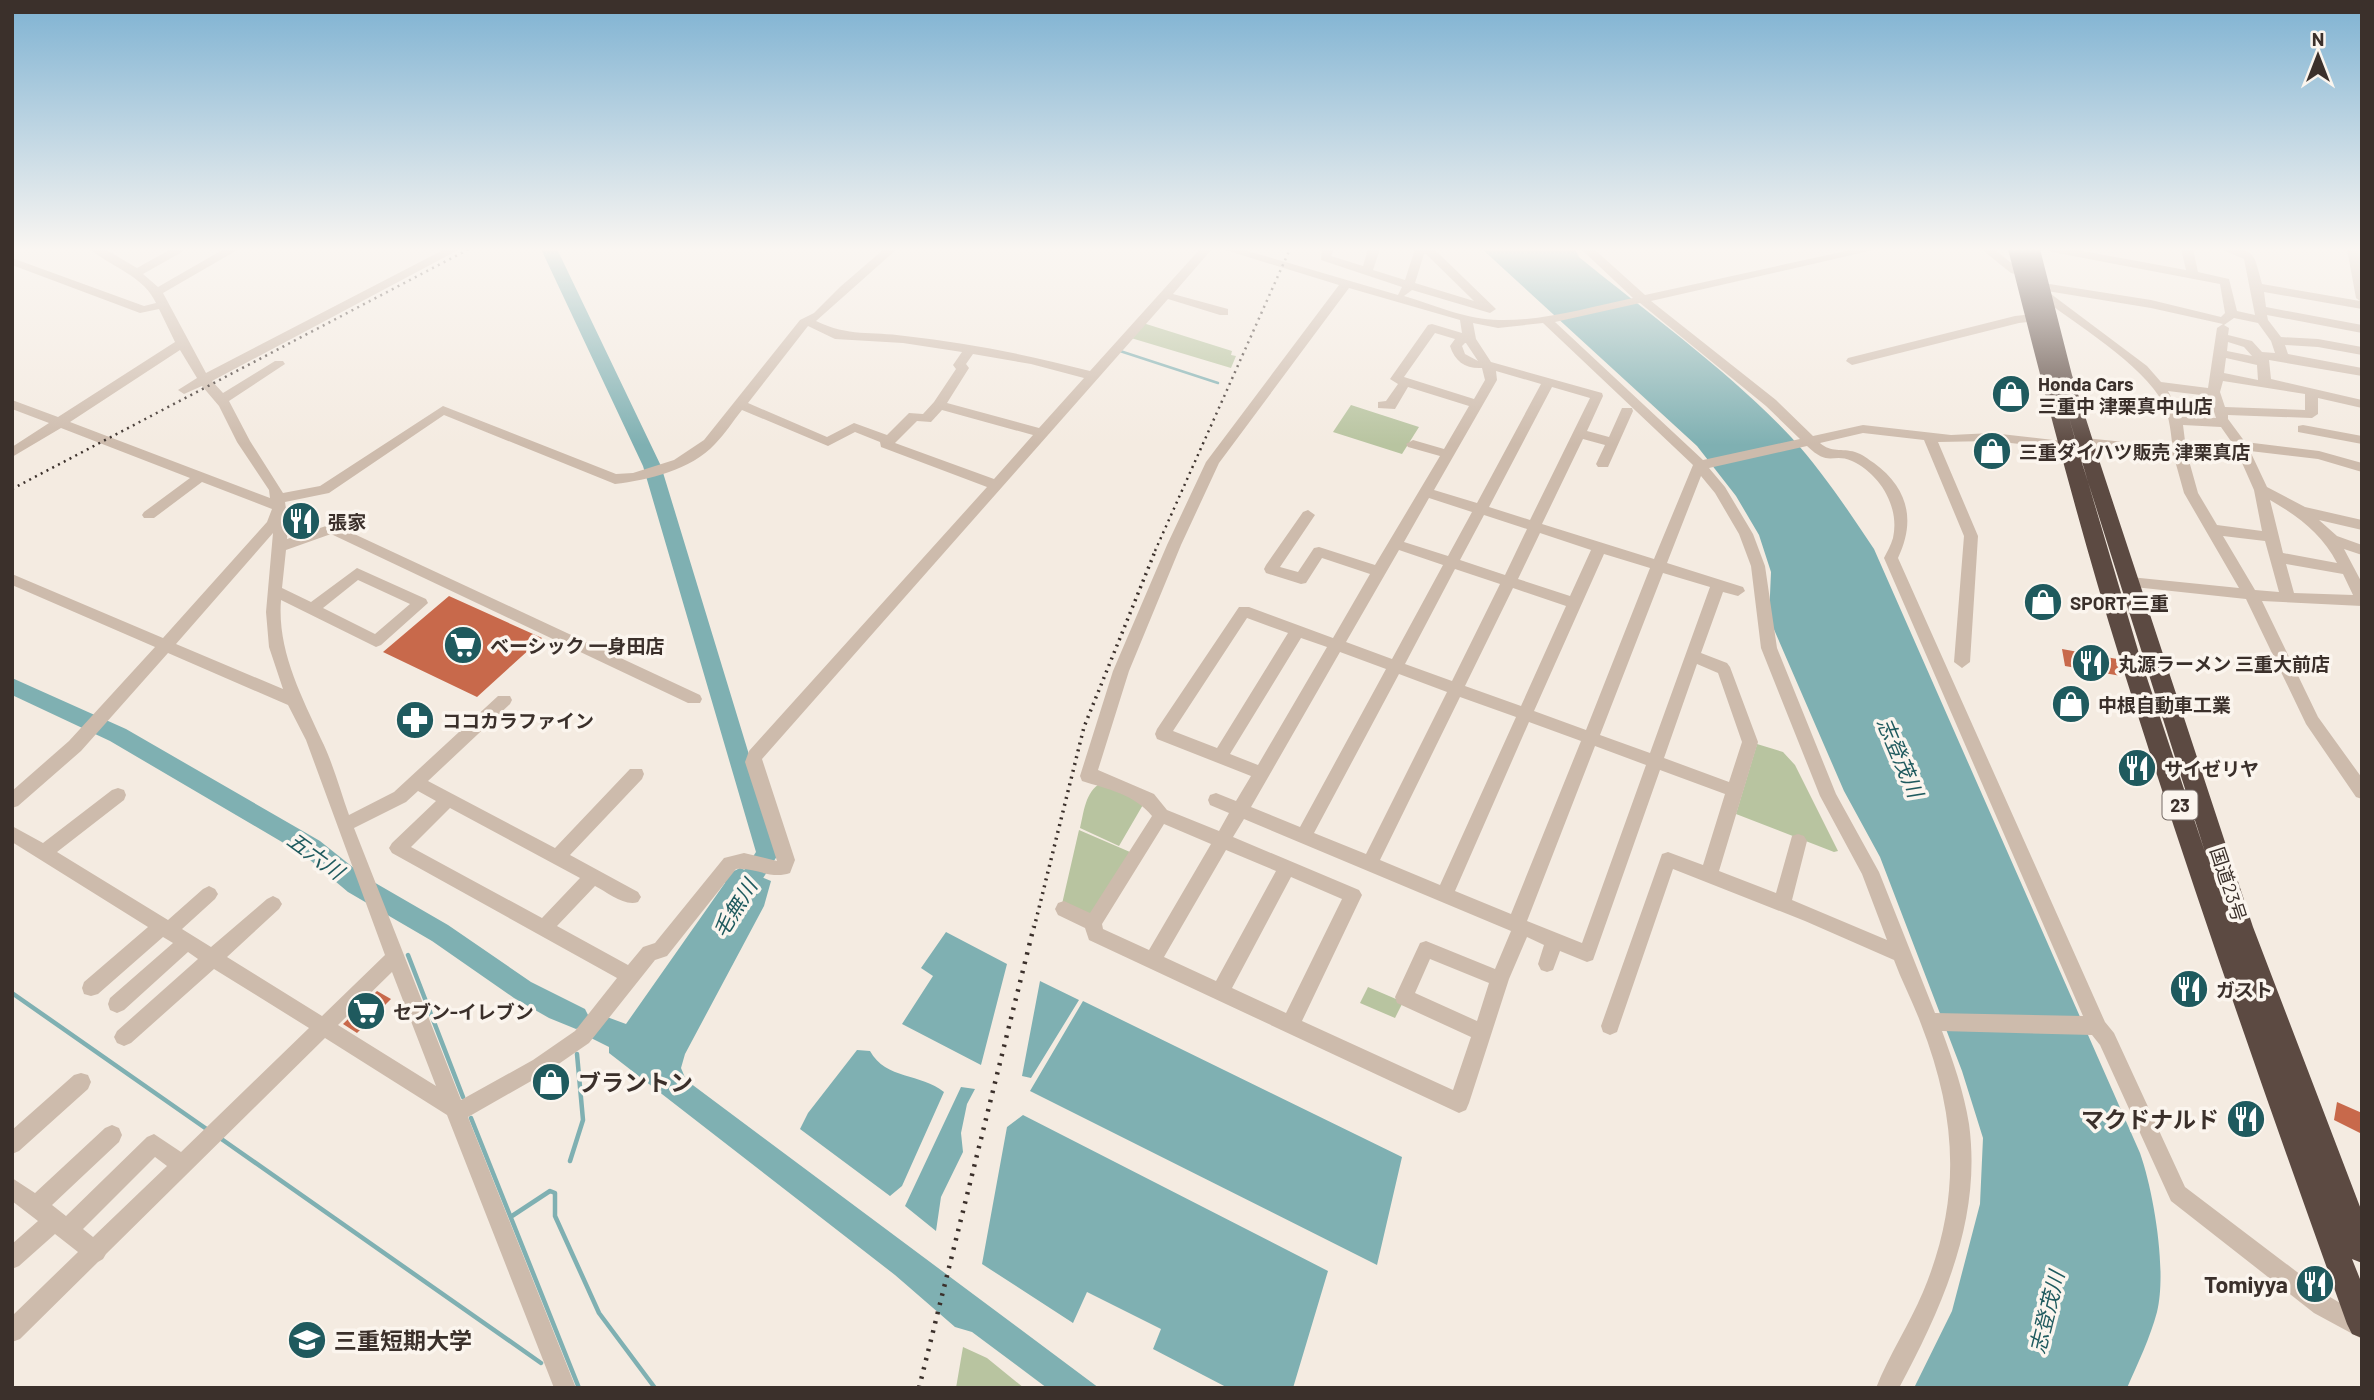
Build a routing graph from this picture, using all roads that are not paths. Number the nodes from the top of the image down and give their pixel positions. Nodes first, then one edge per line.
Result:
1 (169, 314) edge
2 (329, 314) edge
3 (820, 314) edge
4 (1148, 314) edge
5 (1324, 314) edge
6 (1454, 314) edge
7 (1494, 314) edge
8 (1576, 314) edge
9 (1661, 314) edge
10 (2032, 314) edge
11 (2049, 314) edge
12 (2074, 314) edge
13 (2208, 314) edge
14 (2231, 314) edge
15 (2262, 315) junction
16 (1466, 318) junction
17 (2033, 318) junction
18 (2228, 318) junction
19 (1549, 320) junction
20 (808, 321) junction
21 (1503, 324) junction
22 (2362, 329) edge
23 (2222, 337) junction
24 (1468, 339) junction
25 (2277, 341) junction
26 (182, 343) junction
27 (969, 350) junction
28 (2362, 351) edge
29 (2221, 352) junction
30 (2283, 357) junction
31 (2262, 359) junction
32 (1852, 361) dead end
33 (279, 364) dead end
34 (1485, 364) junction
35 (2362, 372) edge
36 (1092, 376) junction
37 (2217, 376) junction
38 (204, 380) junction
39 (1405, 382) junction
40 (1549, 382) junction
41 (2264, 383) junction
42 (2158, 386) junction
43 (184, 390) dead end
44 (2214, 393) junction
45 (2311, 393) junction
46 (221, 400) junction
47 (12, 404) edge
48 (739, 404) junction
49 (1394, 404) dead end
50 (1477, 404) junction
51 (2362, 404) edge
52 (939, 405) junction
53 (1627, 411) dead end
54 (2281, 413) junction
55 (2222, 417) junction
56 (2176, 420) junction
57 (60, 422) junction
58 (2302, 429) junction
59 (1042, 433) junction
60 (1579, 433) junction
61 (1929, 437) junction
62 (2362, 440) edge
63 (889, 441) junction
64 (1810, 441) junction
65 (1613, 443) junction
66 (1413, 444) dead end
67 (2077, 445) junction
68 (2242, 449) junction
69 (2176, 451) junction
70 (12, 453) edge
71 (1447, 454) junction
72 (2319, 455) junction
73 (1603, 464) dead end
74 (1703, 465) junction
75 (2362, 468) edge
76 (200, 477) junction
77 (996, 485) junction
78 (2261, 489) junction
79 (1426, 492) junction
80 (1480, 509) junction
81 (2300, 510) junction
82 (277, 513) junction
83 (1308, 514) dead end
84 (149, 515) dead end
85 (2362, 525) edge
86 (1534, 527) junction
87 (2210, 529) junction
88 (2270, 537) junction
89 (2332, 540) junction
90 (1395, 544) junction
91 (278, 547) junction
92 (1599, 548) junction
93 (2362, 550) edge
94 (2275, 557) junction
95 (1452, 562) junction
96 (1658, 568) junction
97 (2347, 571) junction
98 (1379, 572) junction
99 (12, 579) edge
100 (2362, 581) edge
101 (1509, 582) junction
102 (2130, 582) junction
103 (1717, 587) junction
104 (274, 590) junction
105 (1738, 592) dead end
106 (2249, 595) junction
107 (2288, 598) junction
108 (2362, 599) edge
109 (1575, 603) junction
110 (313, 608) junction
111 (1298, 631) junction
112 (165, 645) junction
113 (1336, 645) junction
114 (1692, 656) junction
115 (1962, 662) dead end
116 (1395, 666) junction
117 (1456, 689) junction
118 (694, 699) dead end
119 (294, 701) junction
120 (504, 701) dead end
121 (1525, 714) junction
122 (1590, 738) junction
123 (1220, 757) junction
124 (1655, 762) junction
125 (1261, 773) junction
126 (636, 774) dead end
127 (416, 782) junction
128 (1734, 791) junction
129 (2362, 792) edge
130 (118, 795) dead end
131 (449, 800) junction
132 (1216, 800) dead end
133 (12, 801) edge
134 (1240, 810) junction
135 (1161, 815) junction
136 (345, 825) junction
137 (12, 833) edge
138 (1304, 836) junction
139 (1222, 841) junction
140 (1798, 841) dead end
141 (45, 851) junction
142 (557, 857) junction
143 (1370, 863) junction
144 (1287, 868) junction
145 (1709, 874) junction
146 (593, 876) junction
147 (209, 894) dead end
148 (1446, 894) junction
149 (632, 897) dead end
150 (1782, 903) junction
151 (273, 904) dead end
152 (1064, 909) dead end
153 (1093, 923) junction
154 (1519, 925) junction
155 (166, 928) junction
156 (544, 928) junction
157 (1555, 940) junction
158 (188, 941) junction
159 (1900, 954) junction
160 (214, 957) junction
161 (395, 957) junction
162 (1152, 961) junction
163 (1547, 964) dead end
164 (632, 976) junction
165 (1500, 979) junction
166 (91, 988) dead end
167 (1220, 992) junction
168 (117, 1004) dead end
169 (1933, 1022) junction
170 (1290, 1025) junction
171 (324, 1026) junction
172 (1611, 1026) dead end
173 (2094, 1026) junction
174 (1482, 1032) junction
175 (124, 1037) dead end
176 (81, 1082) dead end
177 (455, 1111) junction
178 (112, 1135) dead end
179 (12, 1144) edge
180 (183, 1166) junction
181 (12, 1188) edge
182 (36, 1206) junction
183 (60, 1225) junction
184 (2362, 1249) edge
185 (96, 1252) junction
186 (12, 1259) edge
187 (2362, 1326) edge
188 (12, 1331) edge
189 (565, 1388) edge
190 (1886, 1388) edge

1 - 26 street
2 - 38 street
3 - 20 street
4 - 36 street
5 - 135 street
6 - 16 street
7 - 21 street
8 - 19 street
9 - 64 street
10 - 17 highway, 国道23号 / 23
11 - 67 highway, 国道23号 / 23
12 - 42 street
13 - 18 street
14 - 18 street
15 - 18 street
15 - 22 street
15 - 25 street
16 - 21 street
16 - 24 street
17 - 32 street
17 - 67 highway, 国道23号 / 23
18 - 23 street
19 - 21 street
19 - 74 street
20 - 27 street
20 - 48 street
23 - 29 street
23 - 31 street
24 - 34 street
24 - 39 street
25 - 28 street
25 - 30 street
26 - 38 street
26 - 57 street
27 - 36 street
27 - 52 street
29 - 31 street
29 - 37 street
30 - 31 street
30 - 35 street
31 - 41 street
33 - 46 street
34 - 40 street
34 - 50 street
36 - 59 street
37 - 41 street
37 - 44 street
38 - 43 street
38 - 46 street
39 - 49 street
39 - 50 street
40 - 60 street
40 - 80 street
41 - 45 street
41 - 54 street
42 - 44 street
42 - 56 street
44 - 55 street
45 - 51 street
45 - 54 street
46 - 82 street
47 - 57 street
48 - 63 street
48 - 82 street
50 - 71 street
52 - 59 street
52 - 63 street
53 - 65 street
54 - 55 street
54 - 58 street
55 - 56 street
55 - 68 street
56 - 69 street
57 - 70 street
57 - 76 street
58 - 62 street
58 - 72 street
59 - 77 street
60 - 65 street
60 - 86 street
61 - 64 street
61 - 67 street
61 - 115 street
63 - 77 street
64 - 74 street
64 - 173 street
65 - 73 street
66 - 71 street
67 - 69 street
67 - 102 highway, 国道23号 / 23
67 - 187 highway, 国道23号 / 23
68 - 69 street
68 - 72 street
68 - 78 street
69 - 87 street
71 - 79 street
72 - 75 street
74 - 96 street
74 - 159 street
76 - 82 street
76 - 84 street
77 - 164 street
78 - 81 street
78 - 88 street
79 - 80 street
79 - 90 street
80 - 86 street
80 - 95 street
81 - 85 street
81 - 89 street
82 - 91 street
82 - 112 street
83 - 98 street
86 - 92 street
86 - 101 street
87 - 88 street
87 - 106 street
88 - 94 street
89 - 93 street
89 - 97 street
90 - 95 street
90 - 98 street
91 - 104 street
91 - 118 street
92 - 96 street
92 - 109 street
94 - 97 street
94 - 107 street
95 - 101 street
95 - 116 street
96 - 103 street
96 - 122 street
97 - 100 street
97 - 108 street
98 - 113 street
99 - 112 street
101 - 109 street
101 - 117 street
102 - 106 street
102 - 184 highway, 国道23号 / 23
103 - 105 street
103 - 114 street
104 - 110 street
104 - 119 street
106 - 107 street
106 - 129 street
107 - 108 street
109 - 121 street
110 - 110 street
111 - 113 street
111 - 123 street
111 - 123 street
112 - 119 street
112 - 133 street
113 - 116 street
113 - 125 street
114 - 124 street
114 - 128 street
116 - 117 street
116 - 138 street
117 - 121 street
117 - 143 street
119 - 136 street
120 - 127 street
121 - 122 street
121 - 148 street
122 - 124 street
122 - 154 street
123 - 125 street
124 - 128 street
124 - 157 street
125 - 134 street
126 - 142 street
127 - 131 street
127 - 136 street
128 - 145 street
130 - 141 street
131 - 142 street
131 - 156 street
132 - 134 street
134 - 138 street
134 - 139 street
135 - 139 street
135 - 153 street
136 - 161 street
137 - 141 street
138 - 143 street
139 - 144 street
139 - 162 street
140 - 150 street
141 - 155 street
142 - 146 street
143 - 148 street
144 - 167 street
144 - 170 street
145 - 150 street
145 - 172 street
146 - 149 street
146 - 156 street
147 - 155 street
148 - 154 street
150 - 159 street
151 - 160 street
152 - 153 street
153 - 162 street
154 - 157 street
154 - 165 street
155 - 158 street
155 - 166 street
156 - 164 street
157 - 163 street
158 - 160 street
158 - 168 street
159 - 169 street
160 - 171 street
160 - 175 street
161 - 171 street
161 - 177 street
162 - 167 street
164 - 177 street
165 - 174 street
165 - 174 street
167 - 170 street
169 - 173 street
169 - 190 street
170 - 174 street
171 - 177 street
171 - 180 street
173 - 187 street
176 - 179 street
177 - 189 street
178 - 182 street
180 - 183 street
180 - 185 street
181 - 182 street
182 - 183 street
183 - 185 street
183 - 186 street
185 - 188 street

